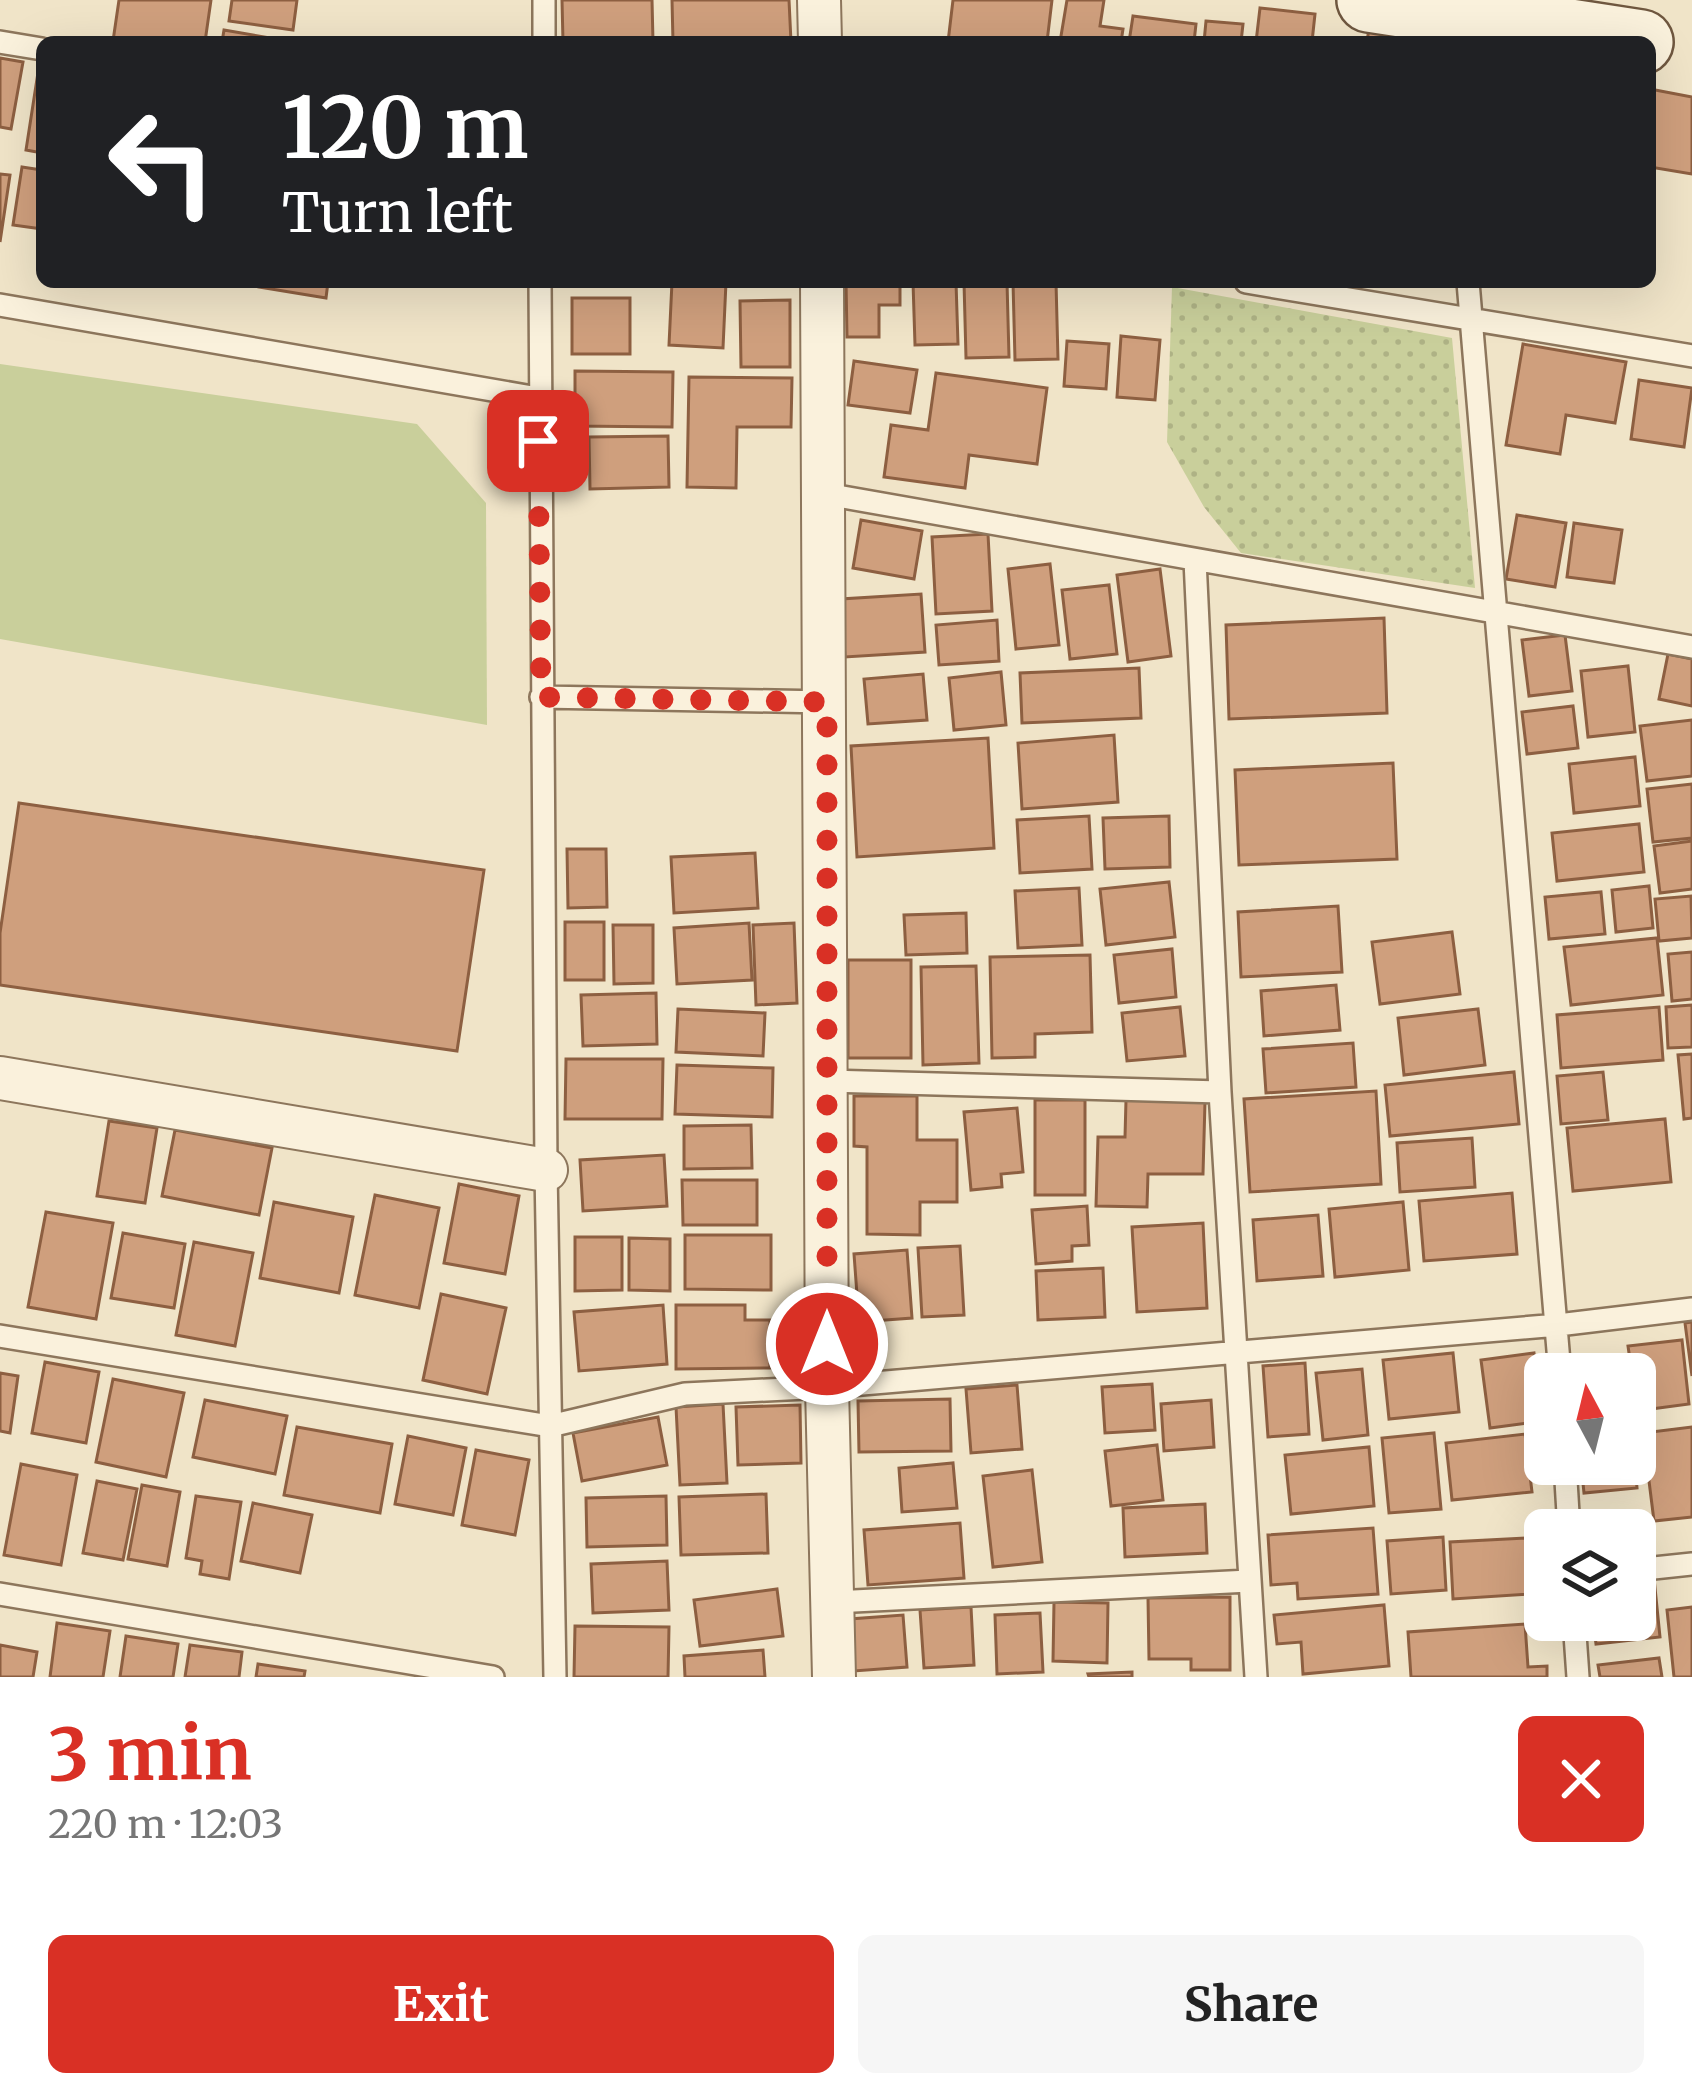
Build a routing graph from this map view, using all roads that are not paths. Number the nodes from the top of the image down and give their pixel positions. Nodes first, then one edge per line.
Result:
1 (544, 0) edge
2 (819, 0) edge
3 (1370, 0) edge
4 (1452, 19) edge
5 (544, 36) edge
6 (820, 36) edge
7 (1589, 36) edge
8 (0, 42) edge
9 (1656, 45) edge
10 (36, 48) edge
11 (1692, 50) edge
12 (540, 288) edge
13 (822, 288) edge
14 (1282, 288) edge
15 (1468, 288) edge
16 (0, 305) edge
17 (1471, 320) junction
18 (1692, 356) edge
19 (538, 398) junction
20 (826, 494) junction
21 (1195, 560) junction
22 (1496, 612) junction
23 (1692, 647) edge
24 (541, 697) junction
25 (827, 702) junction
26 (0, 1078) edge
27 (828, 1081) junction
28 (1220, 1092) junction
29 (546, 1170) junction
30 (1692, 1310) edge
31 (1558, 1325) junction
32 (0, 1336) edge
33 (1237, 1351) junction
34 (1559, 1353) edge
35 (827, 1388) junction
36 (550, 1426) junction
37 (1692, 1564) edge
38 (1656, 1568) edge
39 (1249, 1581) junction
40 (0, 1594) edge
41 (834, 1602) junction
42 (1575, 1641) edge
43 (493, 1677) edge
44 (555, 1677) edge
45 (834, 1677) edge
46 (1256, 1677) edge
47 (1578, 1677) edge

1 - 5 lane
2 - 6 street
3 - 4 street
4 - 7 street
8 - 10 lane
9 - 11 street
12 - 19 lane
13 - 20 street
14 - 17 lane
15 - 17 lane
16 - 19 lane
17 - 18 lane
17 - 22 lane
19 - 24 lane
20 - 21 lane
20 - 25 street
21 - 22 lane
21 - 28 lane
22 - 23 lane
22 - 31 lane
24 - 25 lane
24 - 29 lane
25 - 27 street
26 - 29 street
27 - 28 lane
27 - 35 street
28 - 33 lane
29 - 36 lane
30 - 31 lane
31 - 33 lane
31 - 34 lane
32 - 36 lane
33 - 35 lane
33 - 39 lane
35 - 36 lane
35 - 41 street
36 - 44 lane
37 - 38 lane
39 - 41 lane
39 - 46 lane
40 - 43 lane
41 - 45 street
42 - 47 lane

